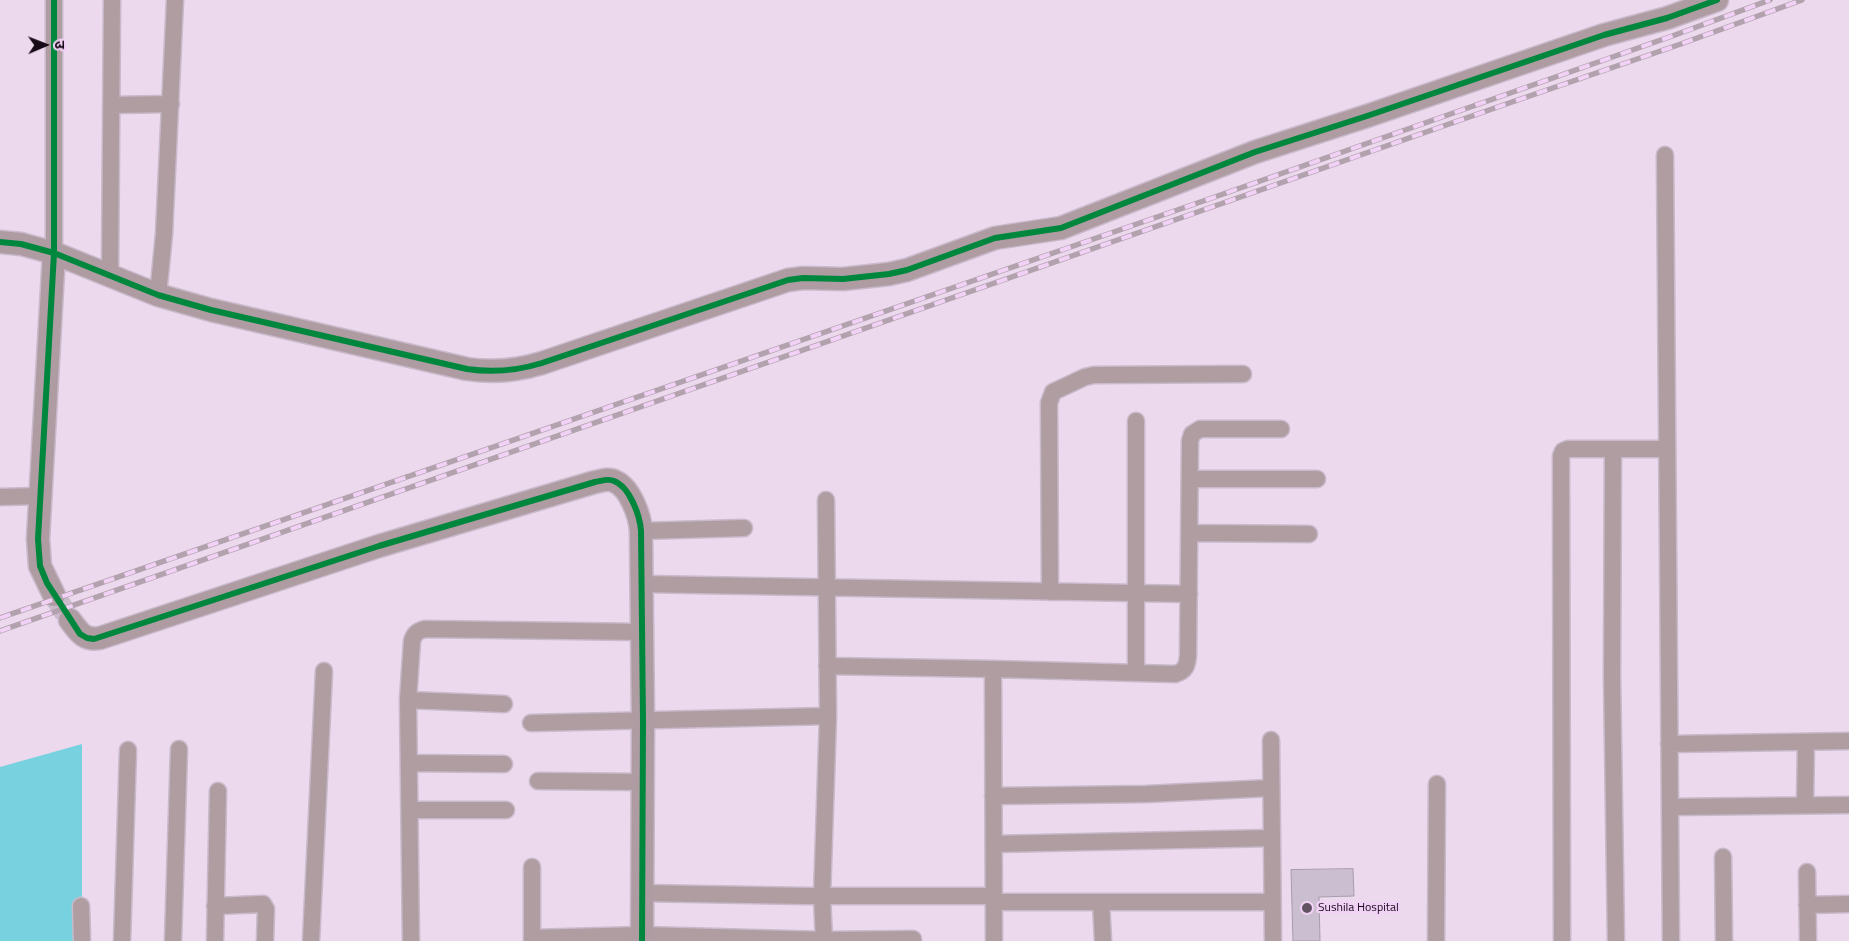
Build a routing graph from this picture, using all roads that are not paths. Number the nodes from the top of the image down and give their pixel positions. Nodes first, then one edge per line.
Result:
1 (54, 0) edge
2 (112, 0) edge
3 (175, 0) edge
4 (1717, 0) edge
5 (170, 104) junction
6 (111, 105) junction
7 (1665, 155) dead end
8 (0, 242) edge
9 (54, 253) junction
10 (110, 275) junction
11 (158, 295) junction
12 (1243, 374) dead end
13 (1136, 421) dead end
14 (1281, 429) dead end
15 (1613, 449) junction
16 (1666, 449) junction
17 (1190, 479) junction
18 (1316, 479) dead end
19 (40, 496) junction
20 (0, 497) edge
21 (826, 500) dead end
22 (744, 528) dead end
23 (641, 531) junction
24 (1189, 533) junction
25 (1309, 534) dead end
26 (643, 584) junction
27 (826, 588) junction
28 (1050, 592) junction
29 (1136, 594) junction
30 (1188, 594) junction
31 (54, 595) tunnel mouth
32 (70, 620) tunnel mouth
33 (642, 632) junction
34 (827, 666) junction
35 (993, 669) junction
36 (324, 671) dead end
37 (1136, 672) junction
38 (408, 700) junction
39 (504, 704) dead end
40 (828, 716) junction
41 (643, 721) junction
42 (531, 722) dead end
43 (1271, 740) dead end
44 (1849, 741) edge
45 (1806, 742) junction
46 (1669, 744) junction
47 (179, 749) dead end
48 (128, 750) dead end
49 (409, 763) junction
50 (504, 764) dead end
51 (538, 781) dead end
52 (642, 782) junction
53 (1437, 784) dead end
54 (1271, 788) junction
55 (218, 791) dead end
56 (993, 796) junction
57 (1805, 805) junction
58 (1849, 805) edge
59 (1670, 807) junction
60 (410, 810) junction
61 (506, 810) dead end
62 (1272, 838) junction
63 (994, 844) junction
64 (1723, 857) dead end
65 (532, 867) dead end
66 (1807, 872) dead end
67 (641, 893) junction
68 (822, 896) junction
69 (994, 899) junction
70 (1101, 902) junction
71 (1272, 902) junction
72 (1849, 904) edge
73 (1807, 905) junction
74 (81, 906) dead end
75 (215, 906) junction
76 (642, 938) edge
77 (532, 940) edge
78 (824, 940) edge
79 (82, 941) edge
80 (122, 941) edge
81 (173, 941) edge
82 (215, 941) edge
83 (265, 941) edge
84 (311, 941) edge
85 (411, 941) edge
86 (913, 941) edge
87 (994, 941) edge
88 (1103, 941) edge
89 (1273, 941) edge
90 (1436, 941) edge
91 (1562, 941) edge
92 (1616, 941) edge
93 (1671, 941) edge
94 (1724, 941) edge
95 (1808, 941) edge

1 - 9 street
2 - 6 street
3 - 5 street
4 - 11 street
5 - 6 street
5 - 11 street
6 - 10 street
7 - 16 street
8 - 9 street
9 - 10 street
9 - 19 street
10 - 11 street
12 - 28 street
13 - 29 street
14 - 17 street
15 - 16 street
15 - 91 street
15 - 92 street
16 - 46 street
17 - 18 street
17 - 24 street
19 - 20 street
19 - 31 street
21 - 27 street
22 - 23 street
23 - 26 street
23 - 32 street
24 - 25 street
24 - 30 street
26 - 27 street
26 - 33 street
27 - 28 street
27 - 34 street
28 - 29 street
29 - 30 street
29 - 37 street
30 - 37 street
33 - 38 street
33 - 41 street
34 - 35 street
34 - 40 street
35 - 37 street
35 - 56 street
36 - 84 street
38 - 39 street
38 - 49 street
40 - 41 street
40 - 68 street
41 - 42 street
41 - 52 street
43 - 54 street
44 - 45 street
45 - 46 street
45 - 57 street
46 - 59 street
47 - 81 street
48 - 80 street
49 - 50 street
49 - 60 street
51 - 52 street
52 - 67 street
53 - 90 street
54 - 56 street
54 - 62 street
55 - 75 street
56 - 63 street
57 - 58 street
57 - 59 street
59 - 93 street
60 - 61 street
60 - 85 street
62 - 63 street
62 - 71 street
63 - 69 street
64 - 94 street
65 - 77 street
66 - 73 street
67 - 68 street
67 - 76 street
68 - 69 street
68 - 78 street
69 - 70 street
69 - 87 street
70 - 71 street
70 - 88 street
71 - 89 street
72 - 73 street
73 - 95 street
74 - 79 street
75 - 82 street
75 - 83 street
76 - 77 street
76 - 78 street
78 - 86 street

